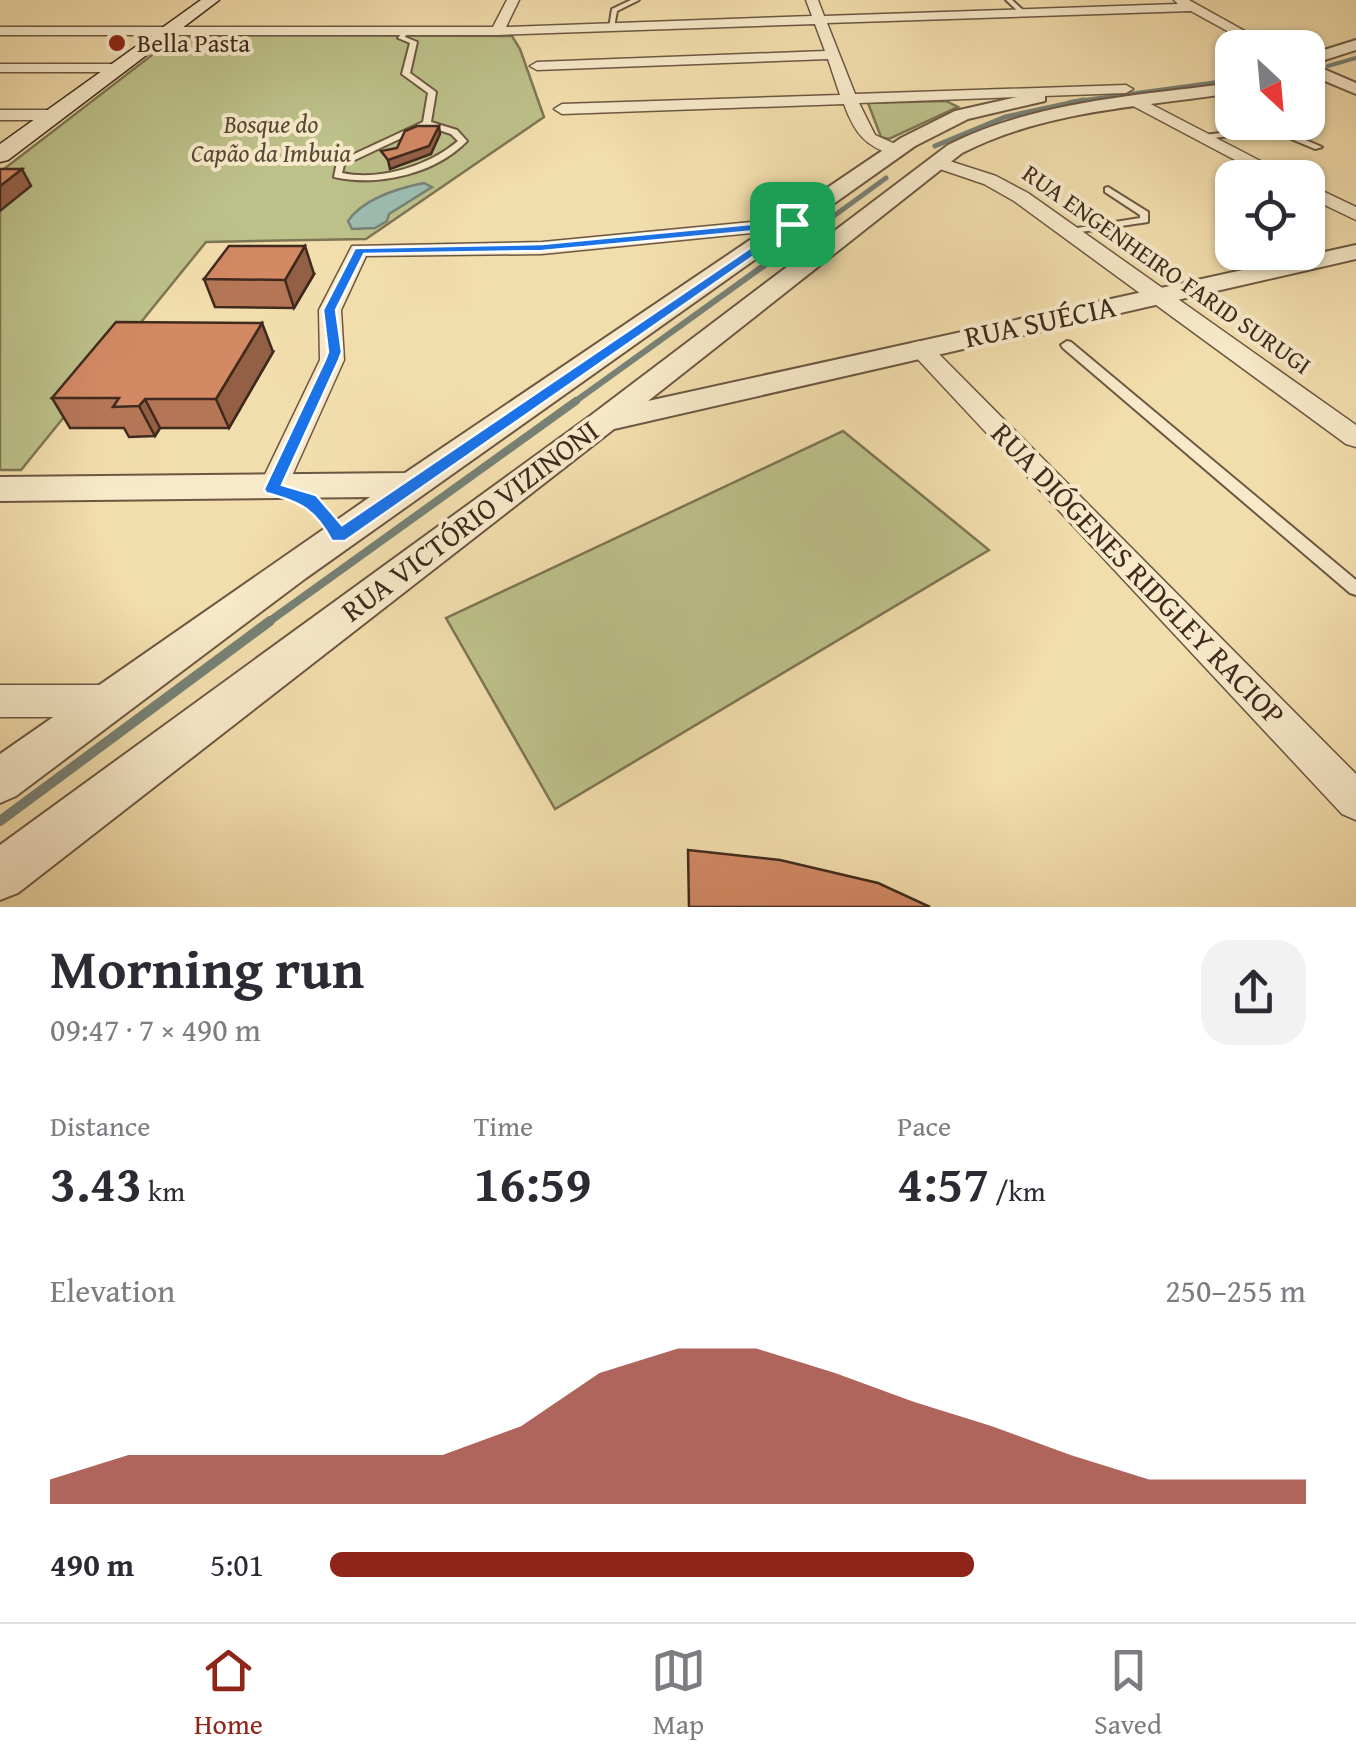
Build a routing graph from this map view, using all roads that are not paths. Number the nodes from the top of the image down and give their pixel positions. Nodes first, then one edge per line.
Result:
1 (212, 0) edge
2 (512, 0) edge
3 (636, 0) edge
4 (812, 0) edge
5 (918, 0) edge
6 (1009, 0) edge
7 (1180, 0) edge
8 (1194, 7) junction
9 (1023, 13) junction
10 (929, 16) junction
11 (820, 20) junction
12 (611, 27) junction
13 (0, 30) edge
14 (1236, 30) edge
15 (170, 31) junction
16 (405, 31) junction
17 (497, 31) junction
18 (1356, 46) edge
19 (833, 55) junction
20 (1325, 55) edge
21 (537, 66) dead end
22 (1356, 67) edge
23 (0, 68) edge
24 (118, 68) junction
25 (1325, 71) edge
26 (1215, 77) edge
27 (1325, 78) edge
28 (1215, 89) edge
29 (1356, 89) edge
30 (946, 96) junction
31 (1132, 96) junction
32 (850, 99) junction
33 (562, 109) dead end
34 (977, 110) junction
35 (0, 115) edge
36 (54, 115) junction
37 (427, 124) junction
38 (1205, 137) junction
39 (1318, 147) dead end
40 (896, 151) junction
41 (0, 155) edge
42 (1249, 160) edge
43 (937, 162) junction
44 (1108, 190) dead end
45 (1325, 198) edge
46 (1356, 214) edge
47 (792, 224) junction
48 (710, 230) junction
49 (1071, 232) junction
50 (749, 252) junction
51 (1356, 252) edge
52 (1160, 296) junction
53 (1067, 345) dead end
54 (920, 348) junction
55 (672, 368) junction
56 (724, 392) junction
57 (600, 422) junction
58 (1356, 438) edge
59 (412, 485) junction
60 (0, 489) edge
61 (272, 489) junction
62 (338, 536) junction
63 (1356, 589) edge
64 (0, 701) edge
65 (108, 701) junction
66 (0, 781) edge
67 (1355, 798) edge
68 (0, 875) edge

1 - 15 main road
2 - 17 street
3 - 12 lane
4 - 11 street
5 - 10 street
6 - 9 lane
7 - 8 street
8 - 9 street
8 - 14 street
9 - 10 street
10 - 11 street
11 - 12 street
11 - 19 street
12 - 17 street
13 - 15 street
15 - 16 street
15 - 24 main road
16 - 17 street
16 - 37 lane
18 - 20 street
19 - 21 street
19 - 32 street
22 - 25 street
23 - 24 street
24 - 36 main road
26 - 31 street
27 - 29 street
28 - 31 street
30 - 31 street
30 - 32 street
30 - 34 street
31 - 34 street, RUA VICTÓRIO VIZINONI
31 - 38 street
31 - 43 street, RUA VICTÓRIO VIZINONI
32 - 33 street
32 - 40 street
34 - 40 street, RUA VICTÓRIO VIZINONI
35 - 36 street
36 - 41 main road
37 - 37 lane
38 - 39 lane
38 - 42 street
40 - 43 street
40 - 47 street, RUA VICTÓRIO VIZINONI
43 - 49 street, RUA ENGENHEIRO FARID SURUGI
43 - 55 street, RUA VICTÓRIO VIZINONI
44 - 49 lane
45 - 46 street
47 - 48 street
47 - 50 street, RUA VICTÓRIO VIZINONI
48 - 50 street
48 - 61 street
49 - 52 street, RUA ENGENHEIRO FARID SURUGI
50 - 59 street, RUA VICTÓRIO VIZINONI
51 - 52 street, RUA SUÉCIA
52 - 54 street, RUA SUÉCIA
52 - 58 street, RUA ENGENHEIRO FARID SURUGI
53 - 63 lane
54 - 56 street, RUA SUÉCIA
54 - 67 street, RUA DIÓGENES RIDGLEY RACIOP
55 - 56 street
55 - 57 street, RUA VICTÓRIO VIZINONI
56 - 57 street, RUA SUÉCIA
57 - 68 street, RUA VICTÓRIO VIZINONI
59 - 61 street
59 - 62 street, RUA VICTÓRIO VIZINONI
60 - 61 street
61 - 62 street
62 - 65 street, RUA VICTÓRIO VIZINONI
64 - 65 street
65 - 66 street, RUA VICTÓRIO VIZINONI

